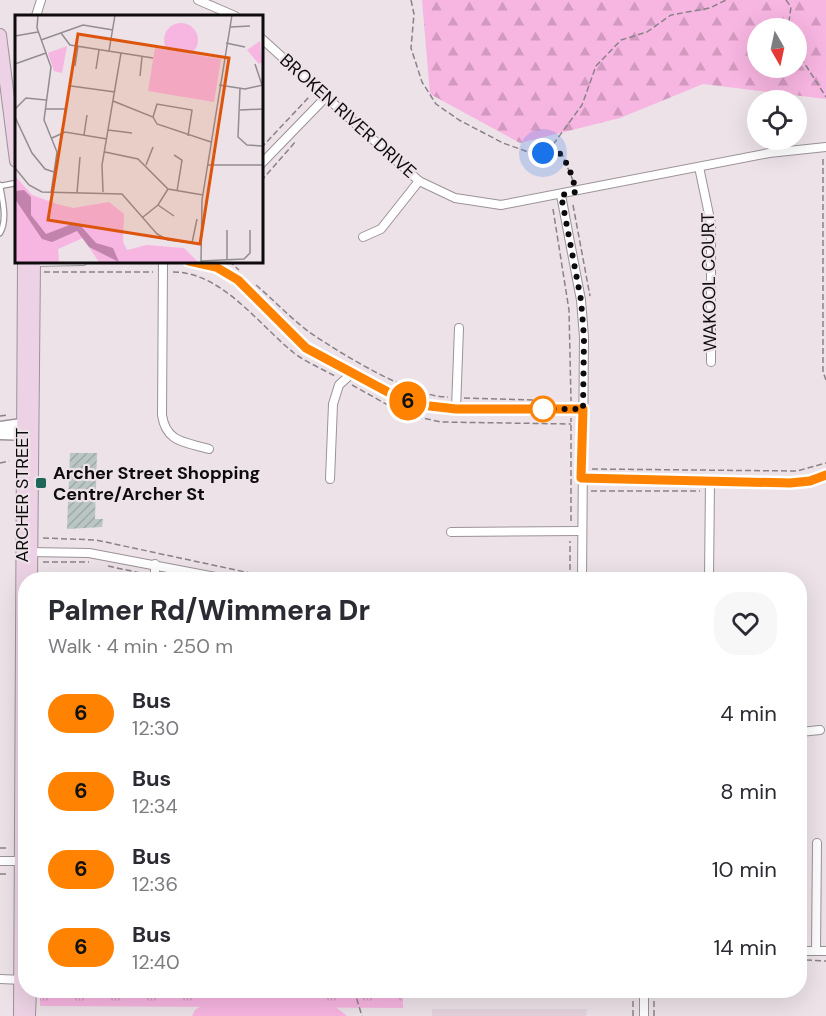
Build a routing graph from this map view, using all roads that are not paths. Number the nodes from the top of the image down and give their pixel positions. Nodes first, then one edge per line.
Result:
1 (40, 0) edge
2 (198, 0) edge
3 (36, 15) edge
4 (233, 15) edge
5 (0, 34) edge
6 (262, 39) edge
7 (13, 88) edge
8 (326, 97) junction
9 (15, 109) edge
10 (15, 137) edge
11 (826, 147) edge
12 (262, 163) edge
13 (699, 167) junction
14 (419, 181) junction
15 (15, 183) edge
16 (0, 186) edge
17 (561, 195) junction
18 (0, 232) edge
19 (363, 237) dead end
20 (29, 262) edge
21 (163, 262) edge
22 (199, 262) edge
23 (218, 264) edge
24 (459, 328) dead end
25 (711, 362) dead end
26 (352, 373) junction
27 (456, 409) junction
28 (583, 409) junction
29 (0, 427) edge
30 (27, 429) junction
31 (0, 434) edge
32 (209, 449) dead end
33 (826, 475) edge
34 (581, 478) junction
35 (330, 479) dead end
36 (710, 481) junction
37 (582, 531) junction
38 (451, 532) dead end
39 (27, 552) junction
40 (155, 564) junction
41 (26, 572) edge
42 (30, 572) edge
43 (155, 572) edge
44 (192, 572) edge
45 (582, 572) edge
46 (709, 572) edge
47 (820, 730) dead end
48 (807, 731) edge
49 (817, 843) dead end
50 (0, 861) edge
51 (18, 861) edge
52 (807, 951) edge
53 (816, 951) junction
54 (826, 951) edge
55 (0, 979) edge
56 (18, 979) edge
57 (21, 998) edge
58 (30, 998) edge
59 (644, 998) edge
60 (20, 1016) edge
61 (29, 1016) edge
62 (644, 1016) edge

1 - 3 street
2 - 4 street
5 - 7 main road
6 - 8 street, BROKEN RIVER DRIVE
7 - 9 main road
7 - 10 main road
8 - 12 street
8 - 14 street, BROKEN RIVER DRIVE
11 - 13 street, BROKEN RIVER DRIVE
13 - 17 street, BROKEN RIVER DRIVE
13 - 25 street, WAKOOL COURT
14 - 17 street, BROKEN RIVER DRIVE
14 - 19 street
15 - 16 lane
16 - 18 lane
17 - 28 street
20 - 30 main road, ARCHER STREET
21 - 32 street
22 - 23 street
23 - 26 street
24 - 27 street
26 - 27 street
26 - 35 street
27 - 28 street
28 - 34 street
29 - 30 street
30 - 31 street
30 - 39 main road, ARCHER STREET
33 - 36 street
34 - 36 street
34 - 37 street
36 - 46 street
37 - 38 street
37 - 45 street
39 - 40 street
39 - 41 main road, ARCHER STREET
39 - 42 main road, ARCHER STREET
40 - 43 street
40 - 44 street
47 - 48 street
49 - 53 street
50 - 51 street
52 - 53 street
53 - 54 street
55 - 56 street
57 - 60 main road, ARCHER STREET
58 - 61 main road
59 - 62 street

